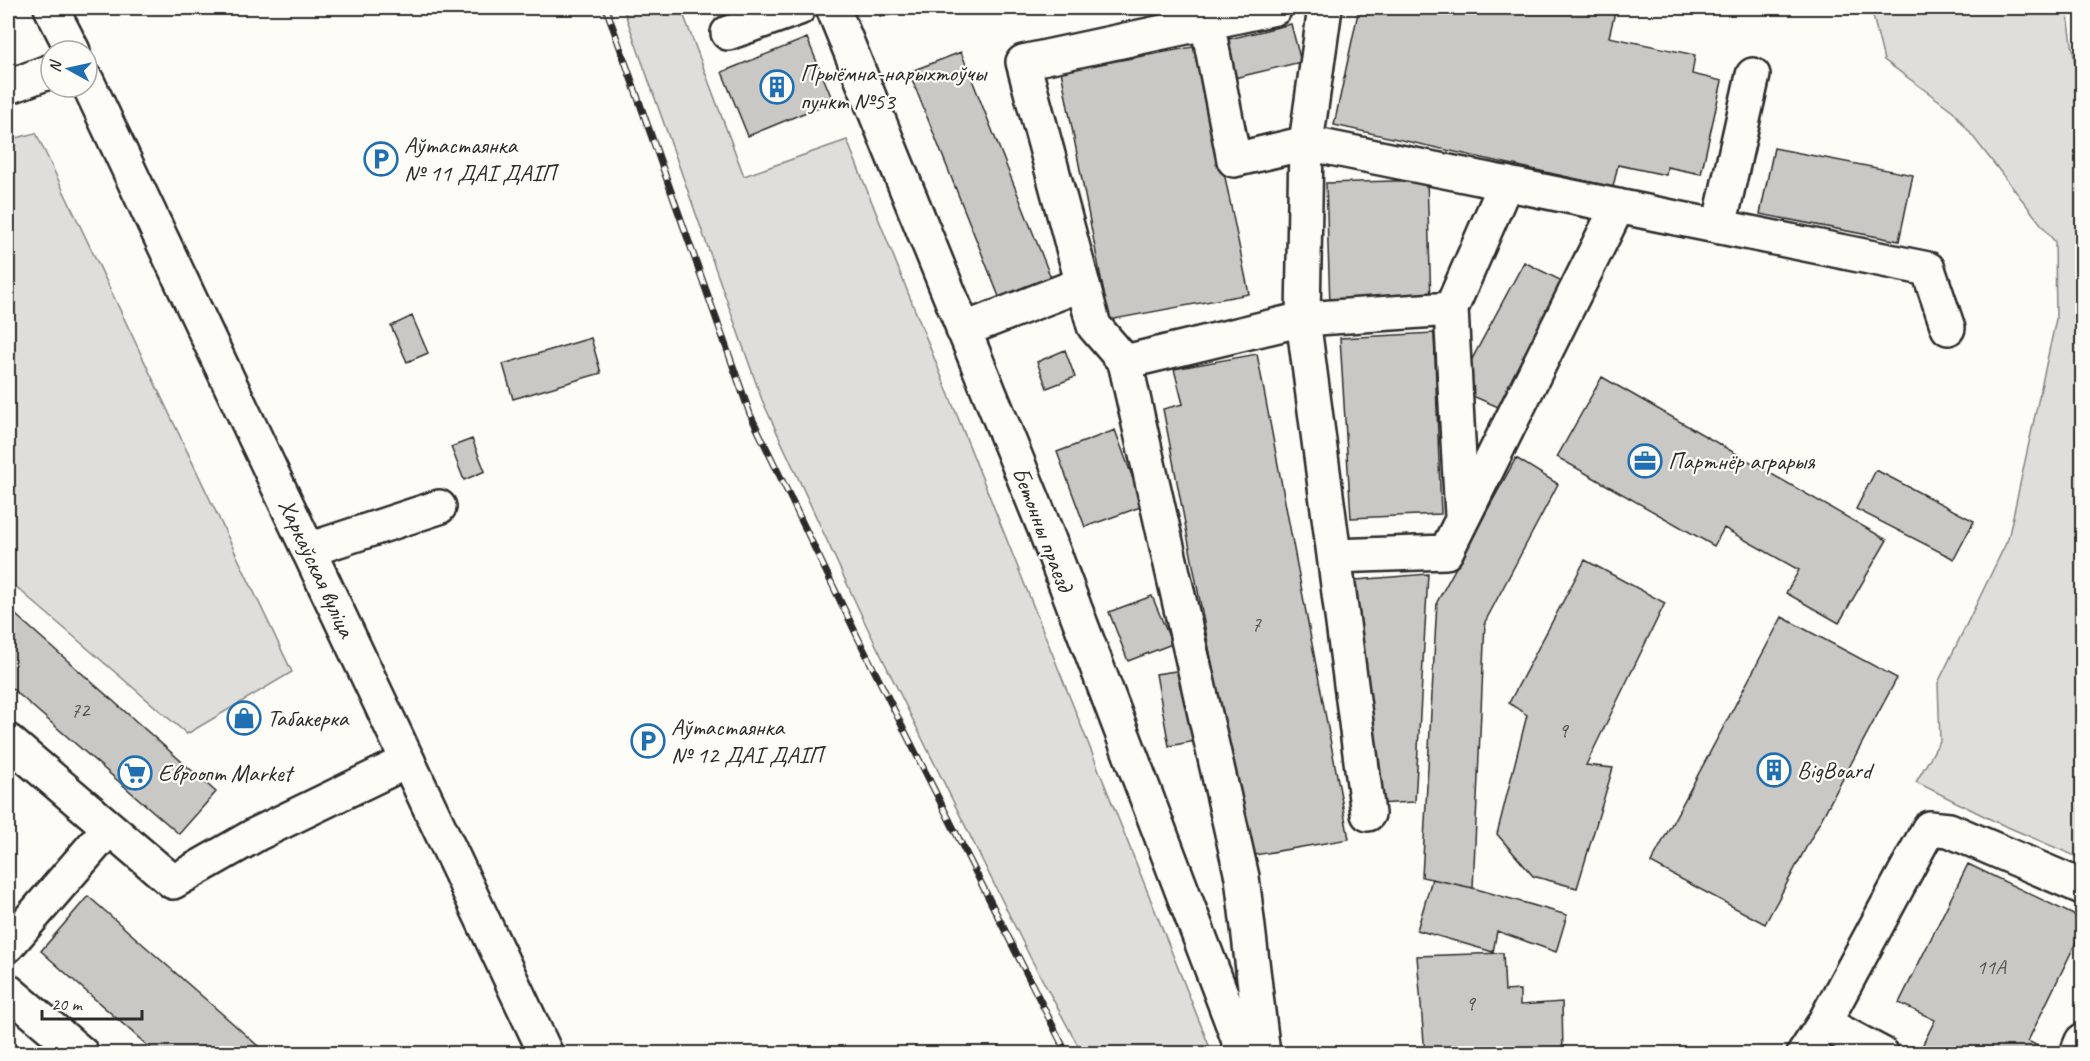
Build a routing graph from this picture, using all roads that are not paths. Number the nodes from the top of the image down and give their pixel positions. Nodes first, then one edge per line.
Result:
1 (51, 8) edge
2 (799, 8) edge
3 (833, 8) edge
4 (1275, 8) edge
5 (1325, 8) edge
6 (1207, 22) junction
7 (728, 33) dead end
8 (67, 39) edge
9 (39, 75) edge
10 (1754, 75) dead end
11 (8, 87) edge
12 (96, 99) edge
13 (1306, 143) junction
14 (1506, 183) junction
15 (1618, 206) junction
16 (1719, 226) junction
17 (1082, 284) junction
18 (1450, 309) junction
19 (1303, 319) junction
20 (1948, 327) dead end
21 (963, 330) junction
22 (1125, 362) junction
23 (439, 507) dead end
24 (1462, 518) junction
25 (308, 549) junction
26 (1334, 556) junction
27 (8, 741) edge
28 (408, 761) junction
29 (1368, 814) dead end
30 (109, 828) junction
31 (2082, 887) edge
32 (8, 945) edge
33 (8, 991) edge
34 (1823, 1025) junction
35 (82, 1053) edge
36 (546, 1053) edge
37 (1244, 1053) edge
38 (1263, 1053) edge
39 (1804, 1053) edge
40 (1882, 1053) edge

1 - 8 street
2 - 7 street
3 - 21 street, Бетонны праезд
4 - 6 street
5 - 13 street
6 - 13 street
6 - 17 street
9 - 11 street
10 - 16 street
12 - 25 street, Харкаўская вуліца
13 - 14 street
13 - 19 street
14 - 15 street
14 - 18 street
15 - 16 street
15 - 24 street
16 - 20 street
17 - 21 street
17 - 22 street
18 - 19 street
18 - 24 street
19 - 22 street
19 - 26 street
21 - 37 street, Бетонны праезд
22 - 38 street
23 - 25 street
24 - 26 street
25 - 28 street, Харкаўская вуліца
26 - 29 street
27 - 30 street
28 - 30 street
28 - 36 street, Харкаўская вуліца
30 - 32 street
31 - 34 street
33 - 35 street
34 - 39 street
34 - 40 street

